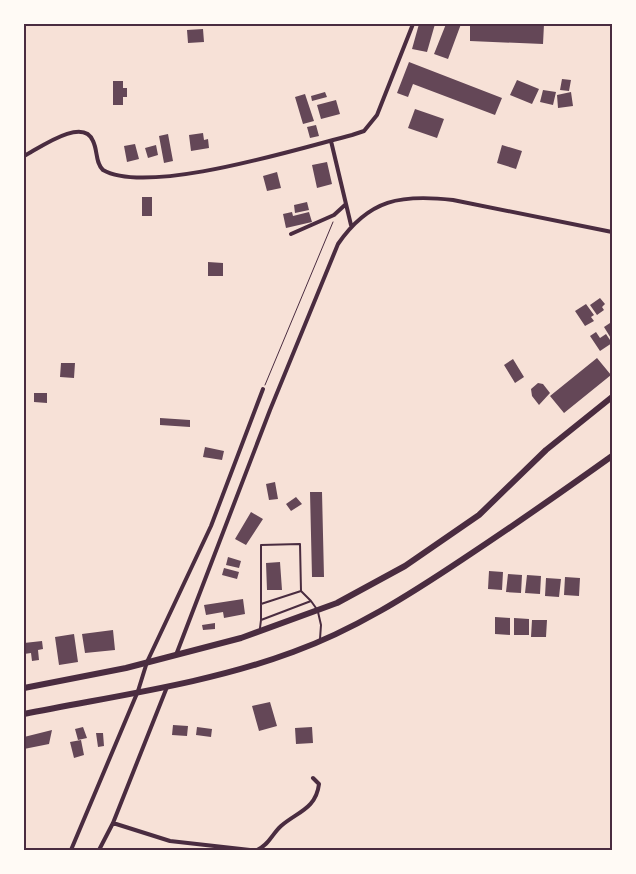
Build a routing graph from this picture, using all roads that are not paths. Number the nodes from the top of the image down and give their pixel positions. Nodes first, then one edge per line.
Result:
1 (413, 24) edge
2 (331, 141) junction
3 (24, 156) edge
4 (346, 204) junction
5 (351, 225) junction
6 (612, 232) edge
7 (291, 234) dead end
8 (263, 390) road end
9 (612, 397) edge
10 (612, 456) edge
11 (301, 591) junction
12 (311, 601) junction
13 (262, 604) junction
14 (318, 610) junction
15 (261, 620) junction
16 (260, 631) junction
17 (320, 640) junction
18 (176, 655) junction
19 (147, 662) junction
20 (168, 685) junction
21 (24, 688) edge
22 (138, 691) junction
23 (24, 714) edge
24 (313, 778) dead end
25 (113, 823) junction
26 (71, 850) edge
27 (99, 850) edge
28 (250, 850) edge
29 (256, 850) edge

1 - 2 street
2 - 3 street
2 - 4 street
4 - 5 street
4 - 7 street
5 - 6 street
5 - 18 street
8 - 19 street
9 - 14 highway
10 - 17 highway
11 - 12 lane
11 - 13 lane
11 - 13 lane
12 - 14 lane
12 - 15 lane
13 - 15 lane
14 - 16 highway
14 - 17 lane
15 - 16 lane
16 - 18 highway
17 - 20 highway
18 - 19 highway
19 - 21 highway
19 - 22 street
20 - 22 highway
20 - 25 street
22 - 23 highway
22 - 26 street
24 - 29 street
25 - 27 street
25 - 28 street

